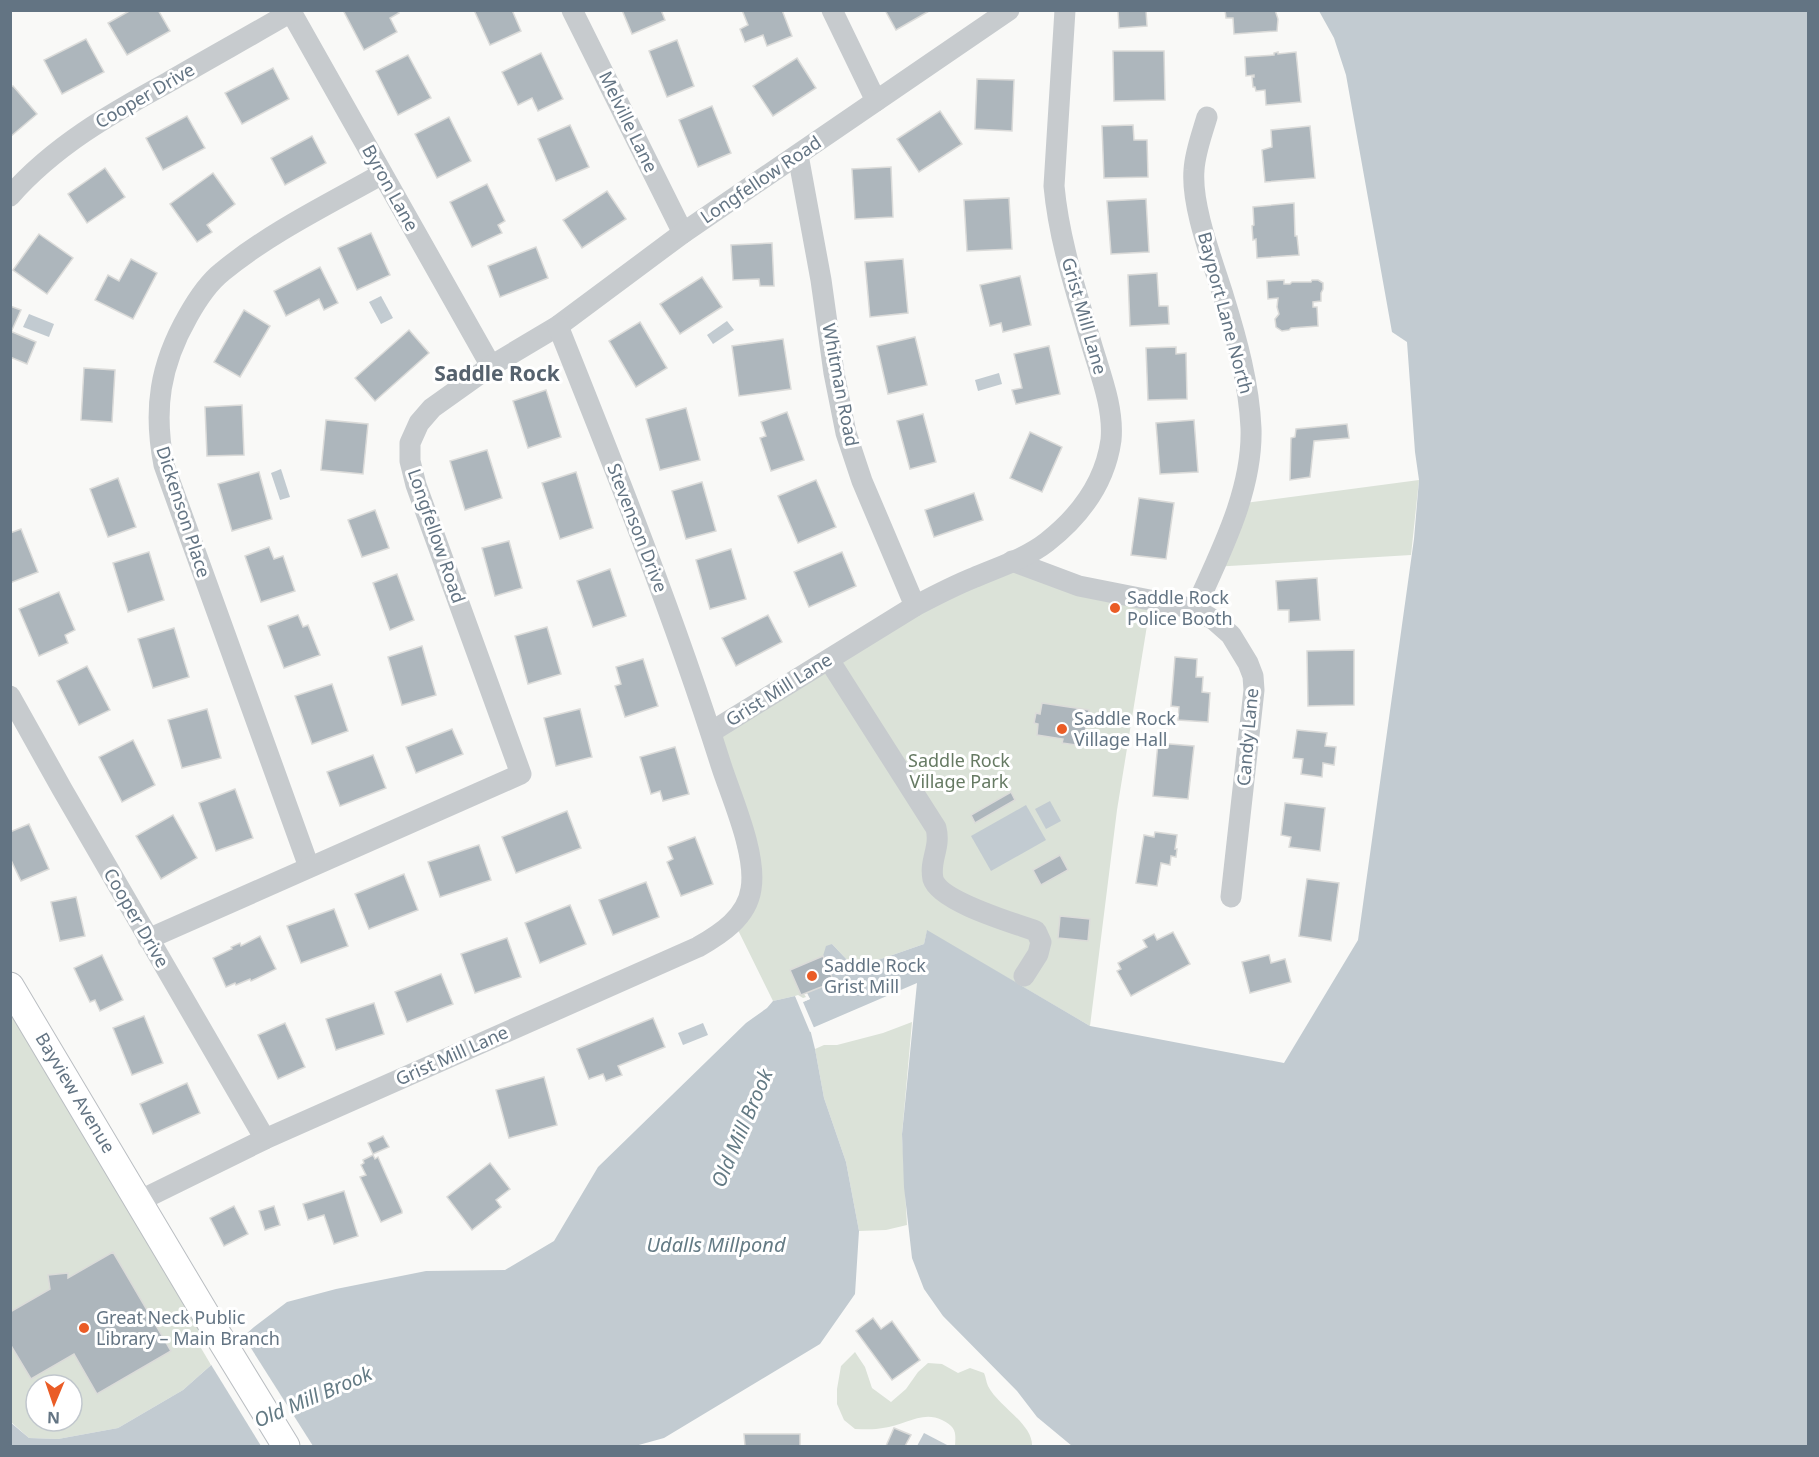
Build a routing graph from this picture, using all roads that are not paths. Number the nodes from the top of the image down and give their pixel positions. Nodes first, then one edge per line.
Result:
1 (572, 10) edge
2 (832, 10) edge
3 (1009, 10) edge
4 (1065, 10) edge
5 (291, 11) edge
6 (876, 101) junction
7 (1207, 117) dead end
8 (798, 154) junction
9 (382, 174) junction
10 (10, 196) edge
11 (683, 233) junction
12 (558, 326) junction
13 (491, 366) junction
14 (1012, 561) junction
15 (915, 606) junction
16 (1195, 609) junction
17 (829, 660) junction
18 (10, 696) edge
19 (711, 732) junction
20 (309, 867) junction
21 (1231, 897) dead end
22 (148, 939) junction
23 (1024, 976) dead end
24 (10, 986) edge
25 (266, 1139) junction
26 (139, 1201) junction
27 (286, 1446) edge

1 - 11 street, Melville Lane
2 - 6 street
3 - 6 street, Longfellow Road
4 - 14 street, Grist Mill Lane
5 - 9 street, Byron Lane
5 - 10 street, Cooper Drive
6 - 8 street, Longfellow Road
7 - 16 street, Bayport Lane North
8 - 11 street, Longfellow Road
8 - 15 street, Whitman Road
9 - 13 street, Byron Lane
9 - 20 street, Dickenson Place
11 - 12 street, Longfellow Road
12 - 13 street, Longfellow Road
12 - 19 street, Stevenson Drive
13 - 20 street, Longfellow Road
14 - 15 street, Grist Mill Lane
14 - 16 street, Candy Lane
15 - 17 street, Grist Mill Lane
16 - 21 street, Candy Lane
17 - 19 street, Grist Mill Lane
17 - 23 street
18 - 22 street, Cooper Drive
19 - 25 street, Grist Mill Lane
20 - 22 street, Longfellow Road
22 - 25 street, Cooper Drive
24 - 26 main road, Bayview Avenue
25 - 26 street, Grist Mill Lane
26 - 27 main road, Bayview Avenue

